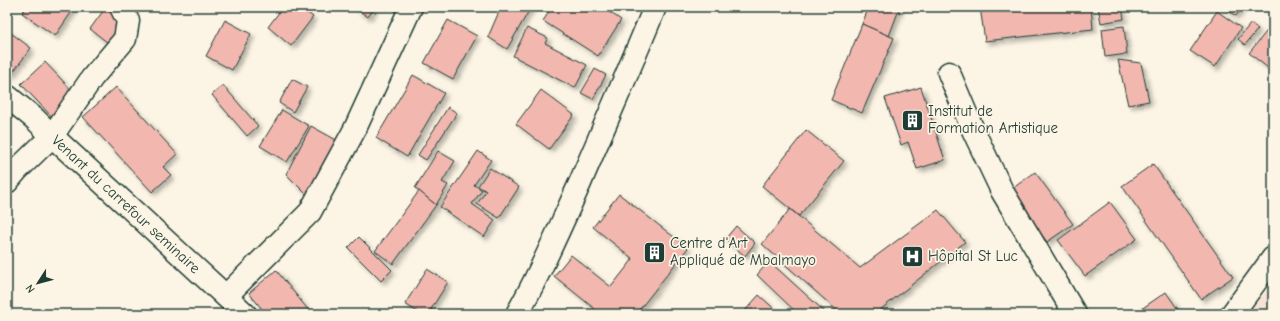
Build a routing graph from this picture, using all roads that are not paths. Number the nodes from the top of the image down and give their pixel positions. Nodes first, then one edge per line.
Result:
1 (121, 7) edge
2 (411, 7) edge
3 (655, 7) edge
4 (949, 73) dead end
5 (7, 96) edge
6 (52, 136) junction
7 (7, 182) edge
8 (1273, 258) edge
9 (226, 296) junction
10 (244, 314) edge
11 (517, 314) edge
12 (1075, 314) edge
13 (1232, 314) edge

1 - 6 street
2 - 9 street
3 - 11 street
4 - 12 street
5 - 6 street, Venant du carrefour seminaire
6 - 7 street
6 - 9 street, Venant du carrefour seminaire
8 - 13 street
9 - 10 street, Venant du carrefour seminaire

